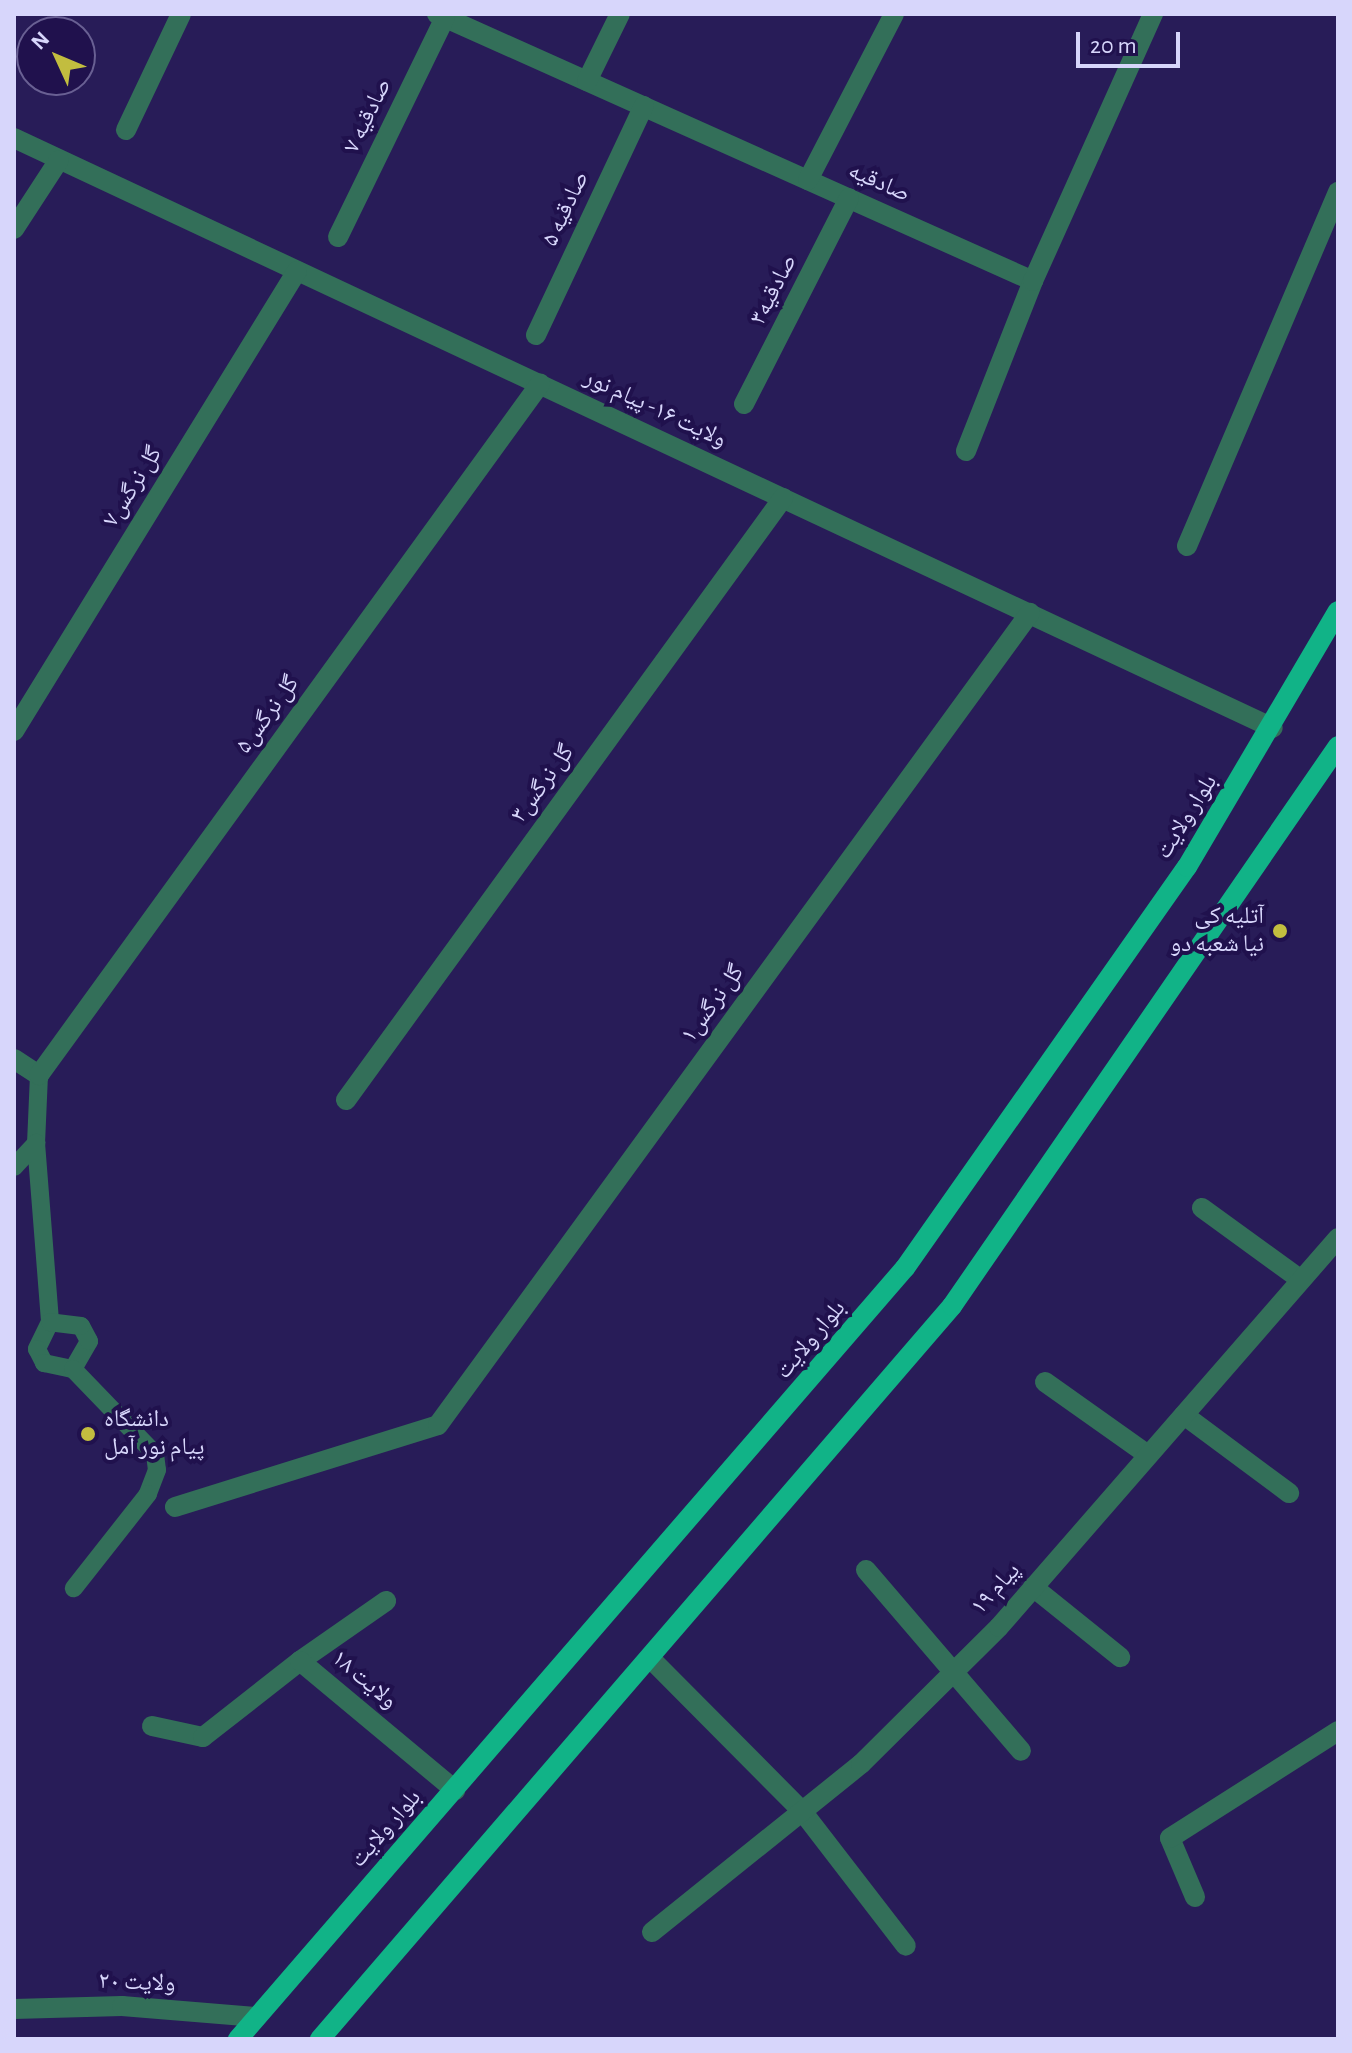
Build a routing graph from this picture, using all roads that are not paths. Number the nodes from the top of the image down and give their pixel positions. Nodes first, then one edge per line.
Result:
1 (181, 14) edge
2 (620, 14) edge
3 (894, 14) edge
4 (1153, 14) edge
5 (441, 16) edge
6 (587, 81) junction
7 (644, 106) junction
8 (126, 130) dead end
9 (14, 138) edge
10 (59, 160) junction
11 (808, 180) junction
12 (1338, 192) edge
13 (849, 198) junction
14 (14, 229) edge
15 (338, 237) dead end
16 (297, 271) junction
17 (1033, 281) junction
18 (536, 335) dead end
19 (540, 384) junction
20 (744, 404) dead end
21 (966, 451) dead end
22 (783, 498) junction
23 (1187, 546) dead end
24 (1338, 611) edge
25 (1030, 613) junction
26 (1273, 728) junction
27 (14, 731) edge
28 (1338, 746) edge
29 (14, 1059) edge
30 (39, 1075) junction
31 (346, 1100) dead end
32 (36, 1143) junction
33 (14, 1167) edge
34 (1202, 1208) dead end
35 (1338, 1238) edge
36 (1301, 1280) junction
37 (50, 1322) junction
38 (73, 1369) junction
39 (1045, 1382) dead end
40 (1184, 1415) junction
41 (1148, 1455) junction
42 (1289, 1493) dead end
43 (175, 1507) dead end
44 (866, 1570) dead end
45 (1033, 1587) junction
46 (74, 1588) dead end
47 (386, 1601) dead end
48 (1120, 1657) dead end
49 (650, 1658) junction
50 (300, 1661) junction
51 (956, 1670) junction
52 (152, 1726) dead end
53 (1338, 1731) edge
54 (1021, 1751) dead end
55 (455, 1790) junction
56 (802, 1811) junction
57 (1195, 1897) dead end
58 (652, 1932) dead end
59 (906, 1946) dead end
60 (14, 2009) edge
61 (257, 2017) junction
62 (325, 2037) edge
63 (238, 2039) edge

1 - 8 street
2 - 6 street
3 - 11 street
4 - 17 street
5 - 6 street, صادقیه
5 - 15 street, صادقیه ۷
6 - 7 street, صادقیه
7 - 11 street, صادقیه
7 - 18 street, صادقیه ۵
9 - 10 street, ولایت ۱۶- پیام نور
10 - 14 street
10 - 16 street, ولایت ۱۶- پیام نور
11 - 13 street, صادقیه
12 - 23 street
13 - 17 street, صادقیه
13 - 20 street, صادقیه۳
16 - 19 street, ولایت ۱۶- پیام نور
16 - 27 street, گل نرگس۷
17 - 21 street
19 - 22 street, ولایت ۱۶- پیام نور
19 - 30 street, گل نرگس۵
22 - 25 street, ولایت ۱۶- پیام نور
22 - 31 street, گل نرگس۳
24 - 26 main road, بلوار ولایت
25 - 26 street, ولایت ۱۶- پیام نور
25 - 43 street, گل نرگس۱
26 - 55 main road, بلوار ولایت
28 - 49 main road
29 - 30 street
30 - 32 lane
32 - 33 lane
32 - 37 lane
34 - 36 street
35 - 36 street, پیام ۱۹
36 - 40 street, پیام ۱۹
37 - 38 lane
37 - 38 lane
38 - 46 lane
39 - 41 street
40 - 41 street, پیام ۱۹
40 - 42 street
41 - 45 street, پیام ۱۹
44 - 51 street
45 - 48 street
45 - 51 street, پیام ۱۹
47 - 50 street
49 - 56 street
49 - 62 main road
50 - 52 street, ولایت ۱۸
50 - 55 street, ولایت ۱۸
51 - 54 street
51 - 56 street, پیام ۱۹
53 - 57 street
55 - 61 main road, بلوار ولایت
56 - 58 street, پیام ۱۹
56 - 59 street
60 - 61 street, ولایت ۲۰
61 - 63 main road, بلوار ولایت

